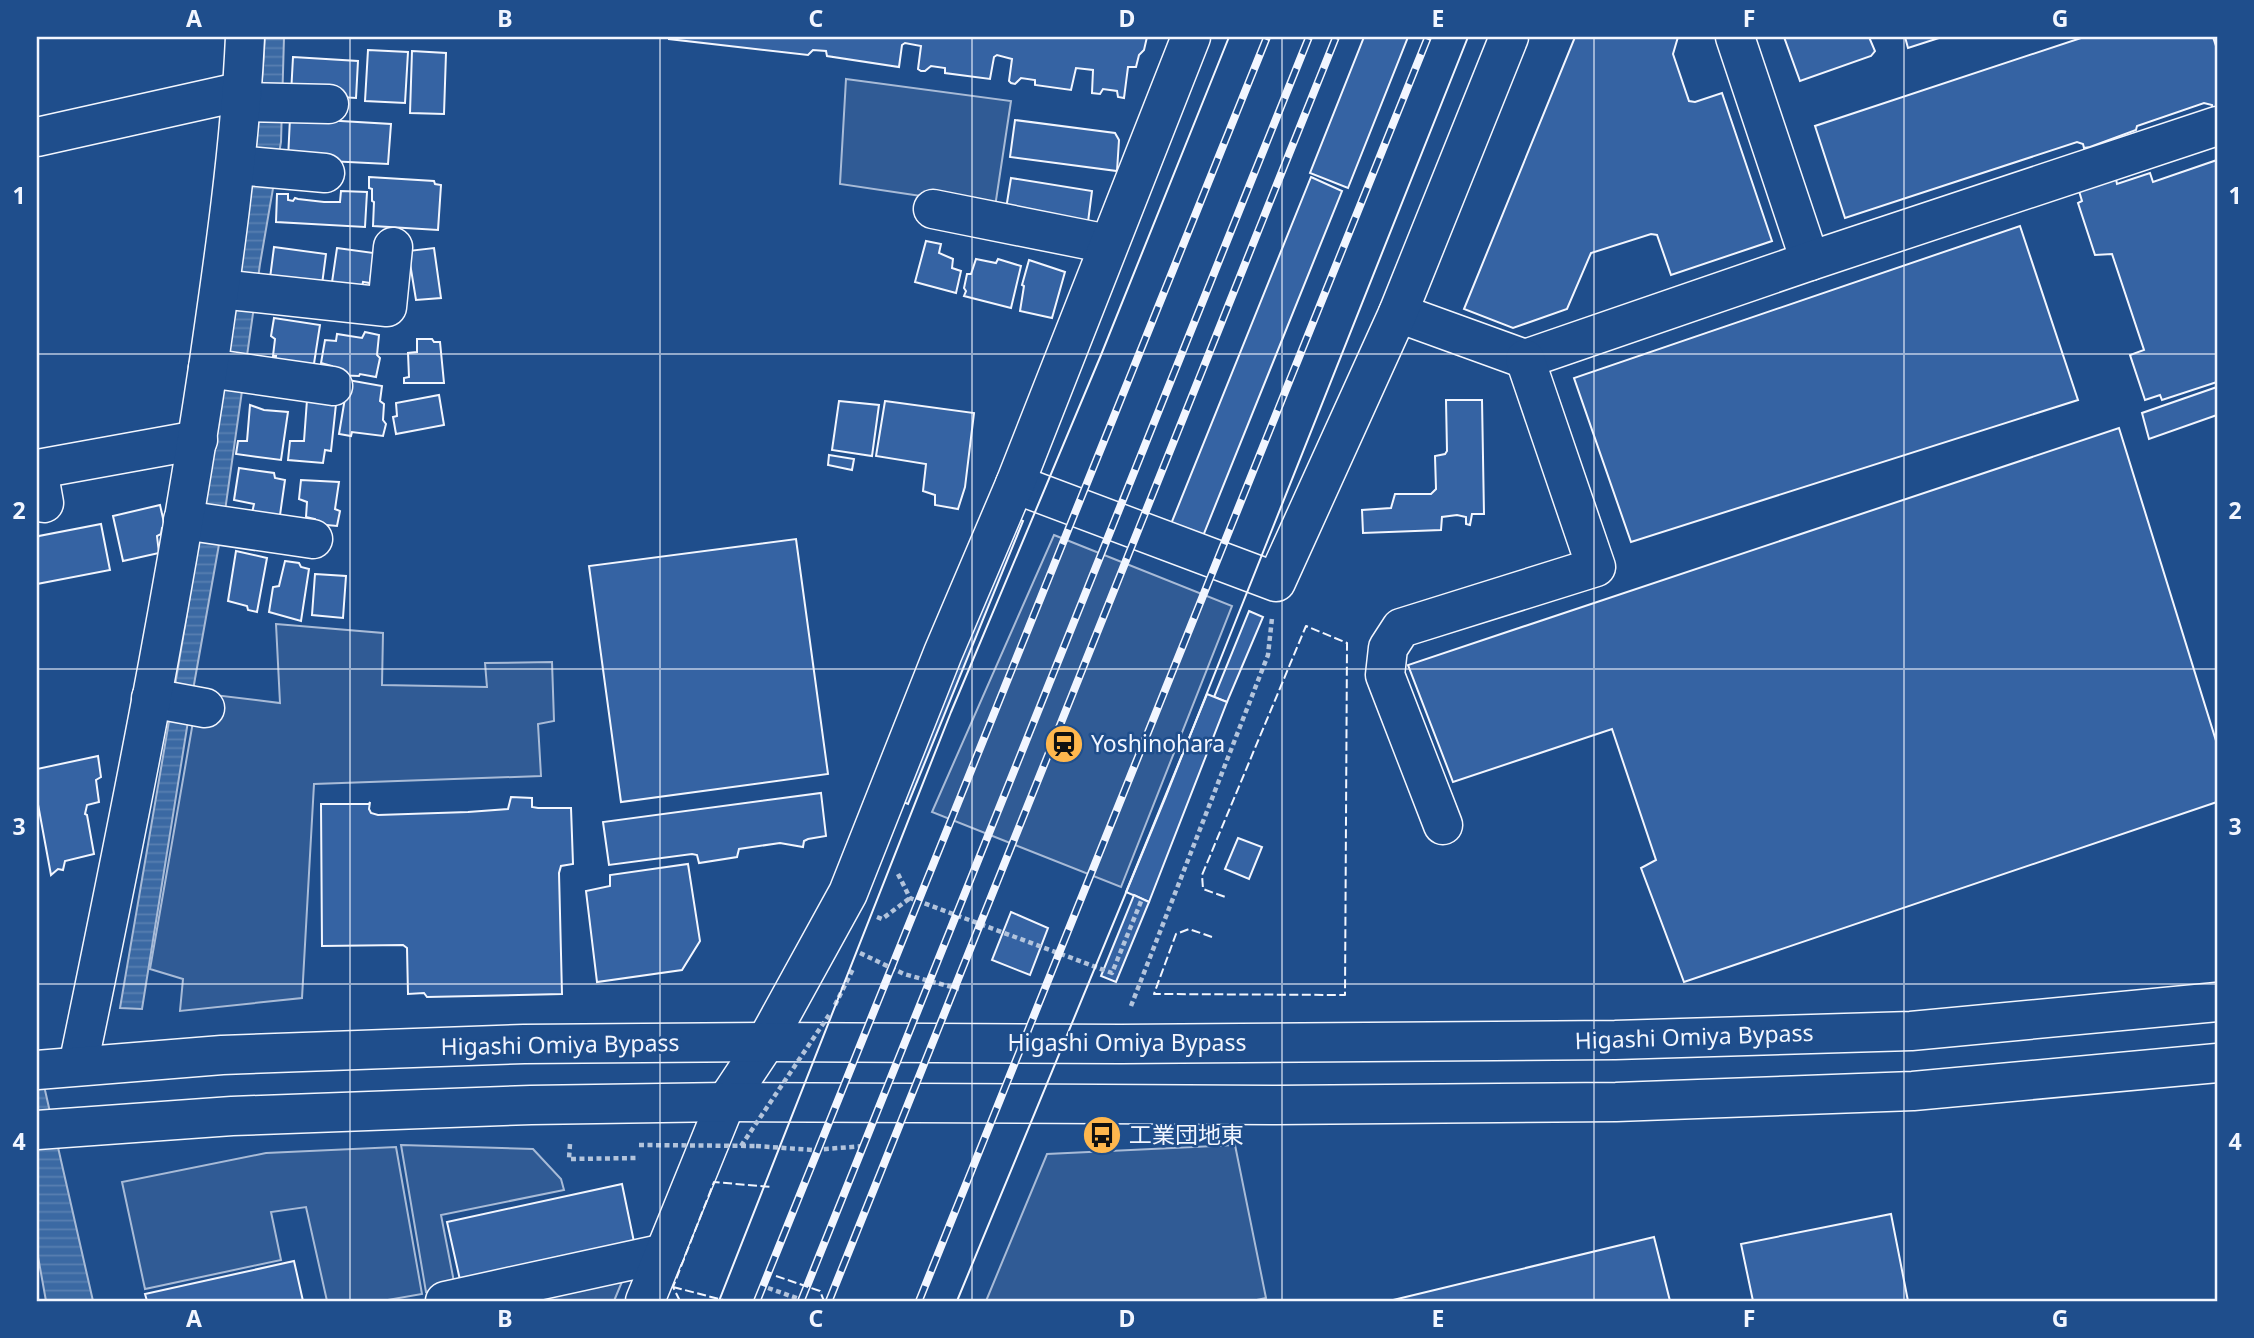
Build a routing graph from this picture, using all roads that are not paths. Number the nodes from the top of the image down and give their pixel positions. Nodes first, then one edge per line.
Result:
1 (245, 37) edge
2 (1191, 37) edge
3 (1509, 37) edge
4 (1735, 37) edge
5 (243, 99) junction
6 (311, 104) dead end
7 (2217, 126) edge
8 (37, 137) edge
9 (238, 166) junction
10 (325, 173) dead end
11 (933, 209) dead end
12 (1108, 244) junction
13 (393, 247) dead end
14 (1810, 261) junction
15 (222, 289) junction
16 (1398, 313) junction
17 (1525, 359) junction
18 (211, 369) junction
19 (333, 386) dead end
20 (198, 440) junction
21 (1015, 484) junction
22 (44, 503) dead end
23 (185, 521) junction
24 (313, 539) dead end
25 (154, 698) junction
26 (205, 708) dead end
27 (1443, 825) dead end
28 (2217, 1002) edge
29 (766, 1042) junction
30 (2217, 1063) edge
31 (78, 1066) junction
32 (37, 1070) edge
33 (726, 1102) junction
34 (37, 1130) edge
35 (665, 1253) junction
36 (445, 1301) edge
37 (645, 1301) edge

1 - 5 main road
2 - 12 main road
3 - 16 main road
4 - 14 main road
5 - 6 main road
5 - 8 main road
5 - 9 main road
7 - 14 main road
9 - 10 main road
9 - 15 main road
11 - 12 main road
12 - 21 main road
13 - 15 main road
14 - 17 main road
15 - 18 main road
16 - 17 main road
16 - 21 main road
17 - 27 main road
18 - 19 main road
18 - 20 main road
20 - 22 main road
20 - 23 main road
21 - 29 main road
23 - 24 main road
23 - 25 main road
25 - 26 main road
25 - 31 main road
28 - 29 main road, Higashi Omiya Bypass
29 - 31 main road, Higashi Omiya Bypass
29 - 33 main road
30 - 33 main road
31 - 32 main road, Higashi Omiya Bypass
33 - 34 main road
33 - 35 main road
35 - 36 main road
35 - 37 main road

